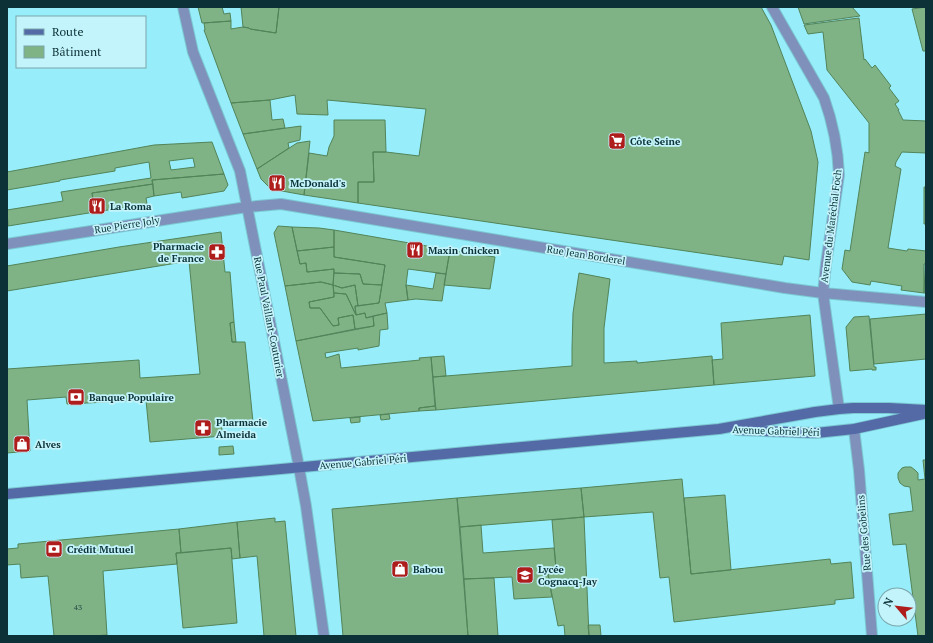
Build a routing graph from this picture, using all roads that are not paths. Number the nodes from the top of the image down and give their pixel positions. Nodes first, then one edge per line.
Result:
1 (183, 7) edge
2 (772, 7) edge
3 (247, 206) junction
4 (7, 244) edge
5 (823, 293) junction
6 (926, 302) edge
7 (839, 409) junction
8 (926, 412) edge
9 (719, 429) junction
10 (854, 429) junction
11 (299, 467) junction
12 (7, 494) edge
13 (324, 636) edge
14 (872, 636) edge

1 - 3 street, Rue Paul Vaillant-Couturier
2 - 5 street, Avenue du Maréchal Foch
3 - 4 street, Rue Pierre Joly
3 - 5 street, Rue Jean Borderel
3 - 11 street, Rue Paul Vaillant-Couturier
5 - 6 street, Rue Jean Borderel
5 - 7 street
7 - 8 main road, Avenue Gabriel Péri
7 - 9 main road, Avenue Gabriel Péri
8 - 10 main road, Avenue Gabriel Péri
9 - 10 main road, Avenue Gabriel Péri
9 - 11 main road, Avenue Gabriel Péri
10 - 14 street, Rue des Gobelins
11 - 12 main road, Avenue Gabriel Péri
11 - 13 street, Rue Paul Vaillant-Couturier

